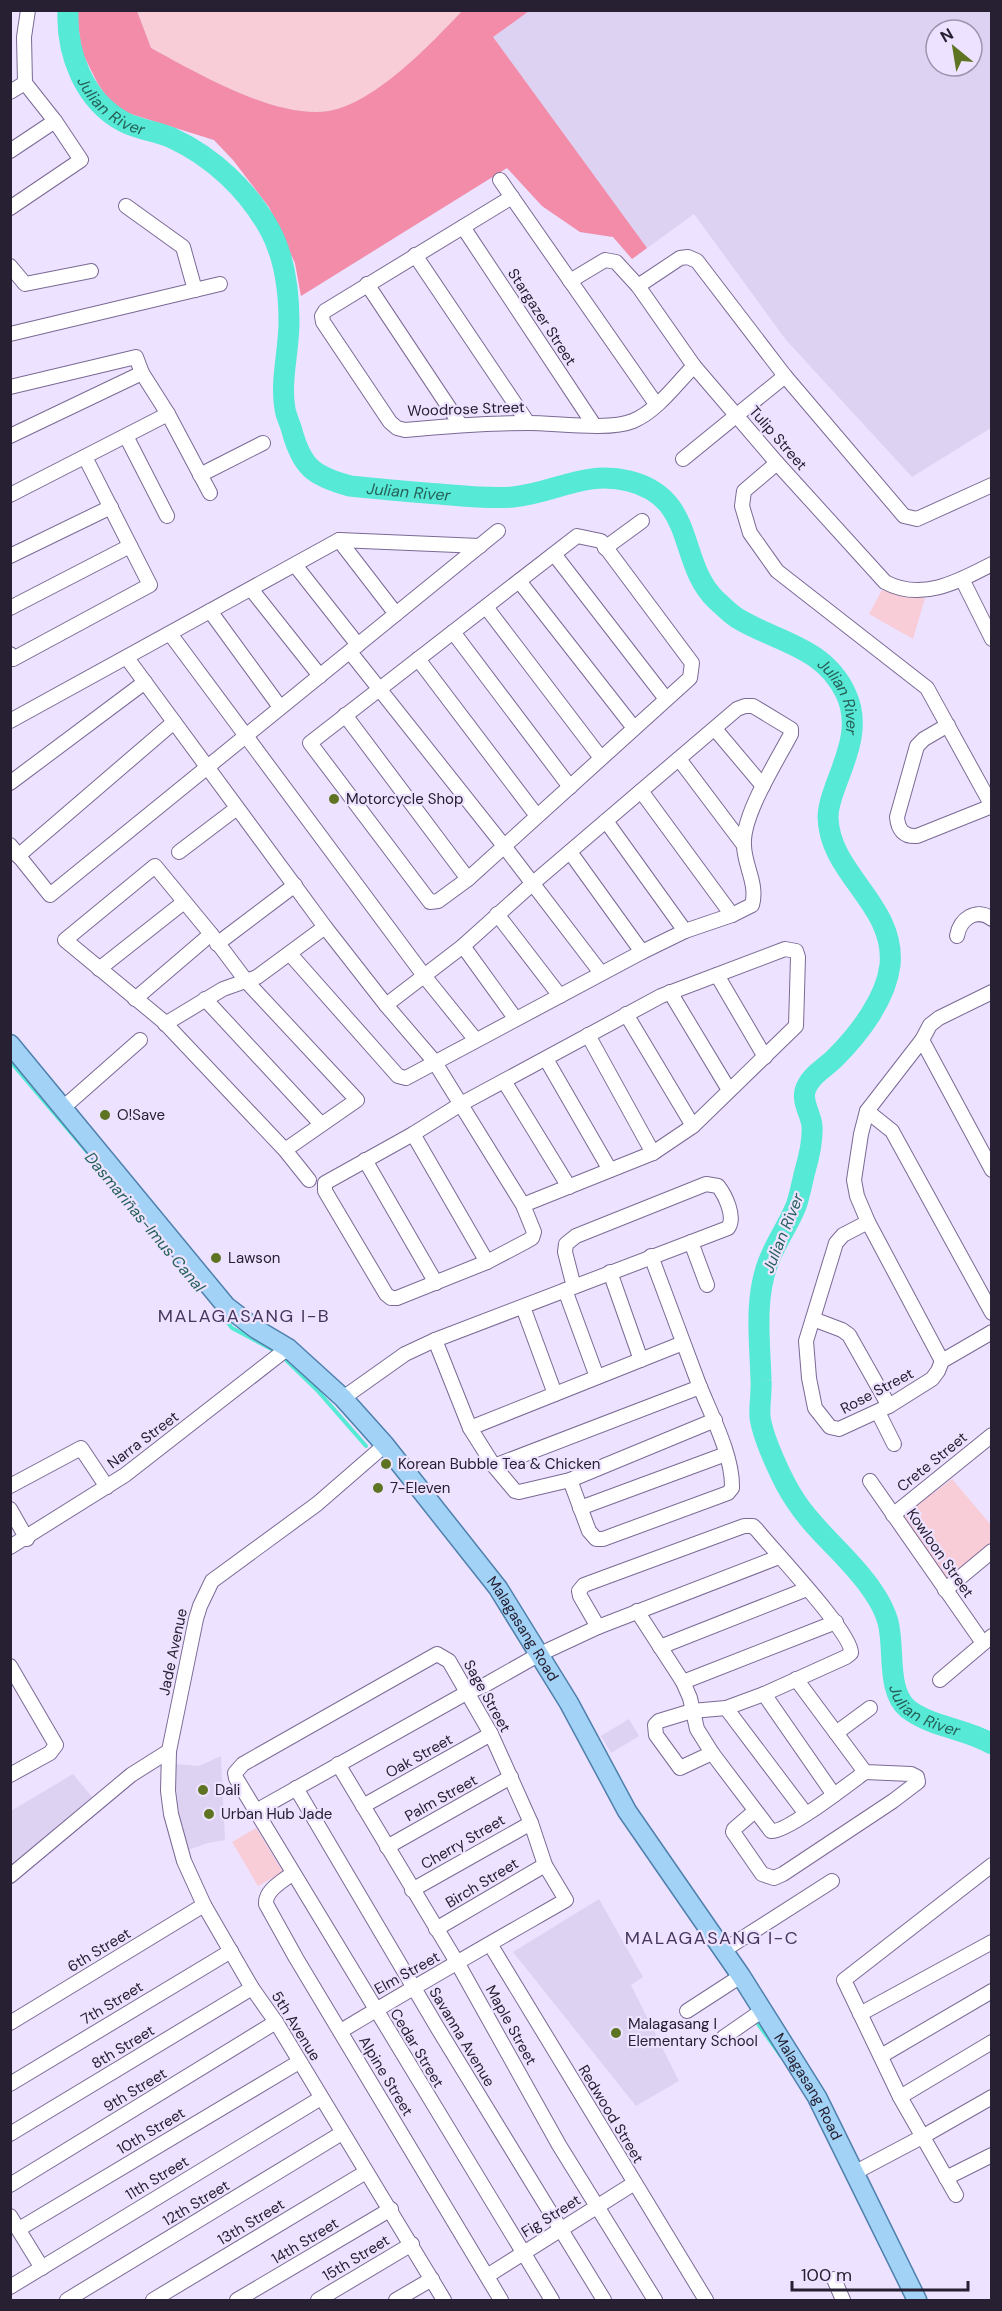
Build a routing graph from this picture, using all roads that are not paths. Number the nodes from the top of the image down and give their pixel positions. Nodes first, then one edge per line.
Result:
1 (28, 10) edge
2 (17, 39) edge
3 (25, 83) junction
4 (10, 92) edge
5 (55, 122) junction
6 (10, 151) edge
7 (500, 180) dead end
8 (512, 197) junction
9 (126, 206) dead end
10 (10, 208) edge
11 (463, 227) junction
12 (415, 255) junction
13 (10, 266) edge
14 (91, 271) dead end
15 (570, 281) junction
16 (367, 284) junction
17 (220, 285) dead end
18 (638, 286) junction
19 (195, 290) junction
20 (10, 334) edge
21 (694, 366) junction
22 (142, 373) junction
23 (785, 376) junction
24 (10, 387) edge
25 (656, 404) junction
26 (168, 414) junction
27 (737, 415) junction
28 (528, 423) junction
29 (460, 424) junction
30 (594, 425) junction
31 (10, 436) edge
32 (126, 436) junction
33 (263, 443) dead end
34 (86, 457) junction
35 (683, 459) dead end
36 (777, 463) junction
37 (200, 475) junction
38 (992, 485) edge
39 (210, 493) dead end
40 (10, 495) edge
41 (111, 507) junction
42 (167, 516) dead end
43 (642, 521) dead end
44 (498, 531) dead end
45 (339, 540) junction
46 (130, 546) junction
47 (480, 546) junction
48 (605, 548) junction
49 (554, 554) junction
50 (10, 556) edge
51 (992, 564) edge
52 (295, 565) junction
53 (962, 579) junction
54 (519, 581) junction
55 (251, 588) junction
56 (486, 607) junction
57 (10, 608) edge
58 (210, 611) junction
59 (396, 614) junction
60 (453, 632) junction
61 (171, 634) junction
62 (992, 639) edge
63 (354, 648) junction
64 (10, 654) edge
65 (127, 658) junction
66 (418, 659) junction
67 (320, 675) junction
68 (145, 682) junction
69 (380, 688) junction
70 (666, 699) junction
71 (280, 707) junction
72 (345, 715) junction
73 (10, 721) edge
74 (174, 722) junction
75 (948, 725) junction
76 (634, 728) junction
77 (715, 729) junction
78 (246, 736) junction
79 (601, 758) junction
80 (679, 759) junction
81 (207, 767) junction
82 (10, 783) edge
83 (763, 786) junction
84 (570, 787) junction
85 (641, 791) junction
86 (237, 808) junction
87 (537, 816) junction
88 (606, 821) junction
89 (743, 844) junction
90 (504, 846) junction
91 (14, 850) edge
92 (179, 852) dead end
93 (570, 852) junction
94 (468, 879) junction
95 (532, 884) junction
96 (294, 885) junction
97 (184, 902) junction
98 (497, 914) junction
99 (732, 915) junction
100 (992, 919) edge
101 (325, 927) junction
102 (685, 932) junction
103 (957, 936) dead end
104 (214, 939) junction
105 (463, 946) junction
106 (642, 952) junction
107 (290, 954) junction
108 (99, 969) junction
109 (601, 973) junction
110 (717, 975) junction
111 (425, 976) junction
112 (247, 982) junction
113 (670, 992) junction
114 (992, 992) edge
115 (560, 996) junction
116 (135, 999) junction
117 (205, 999) junction
118 (386, 1005) junction
119 (626, 1014) junction
120 (515, 1018) junction
121 (165, 1024) junction
122 (588, 1035) junction
123 (476, 1039) junction
124 (140, 1040) dead end
125 (922, 1040) junction
126 (10, 1044) edge
127 (765, 1057) junction
128 (546, 1059) junction
129 (434, 1061) junction
130 (504, 1081) junction
131 (729, 1090) junction
132 (461, 1104) junction
133 (64, 1107) junction
134 (867, 1111) junction
135 (321, 1124) junction
136 (693, 1126) junction
137 (413, 1134) junction
138 (285, 1150) junction
139 (653, 1153) junction
140 (365, 1160) junction
141 (610, 1170) junction
142 (992, 1170) edge
143 (309, 1180) dead end
144 (569, 1187) junction
145 (522, 1205) junction
146 (868, 1222) junction
147 (691, 1242) junction
148 (651, 1256) junction
149 (487, 1262) junction
150 (610, 1272) junction
151 (436, 1282) junction
152 (707, 1286) dead end
153 (569, 1288) junction
154 (523, 1307) junction
155 (992, 1313) edge
156 (813, 1319) junction
157 (992, 1332) edge
158 (435, 1340) junction
159 (683, 1343) junction
160 (288, 1348) junction
161 (641, 1360) junction
162 (942, 1361) junction
163 (597, 1377) junction
164 (700, 1387) junction
165 (555, 1394) junction
166 (343, 1398) junction
167 (884, 1409) junction
168 (715, 1420) junction
169 (470, 1428) junction
170 (992, 1435) edge
171 (894, 1444) dead end
172 (385, 1445) junction
173 (726, 1454) junction
174 (494, 1466) junction
175 (570, 1480) junction
176 (870, 1481) dead end
177 (10, 1486) edge
178 (106, 1487) junction
179 (580, 1508) junction
180 (10, 1509) edge
181 (893, 1515) junction
182 (27, 1539) junction
183 (10, 1547) edge
184 (992, 1551) edge
185 (779, 1557) junction
186 (807, 1589) junction
187 (945, 1590) junction
188 (637, 1611) junction
189 (836, 1622) junction
190 (598, 1627) junction
191 (987, 1640) edge
192 (660, 1647) junction
193 (536, 1652) junction
194 (10, 1666) edge
195 (796, 1679) junction
196 (940, 1680) dead end
197 (683, 1682) junction
198 (468, 1692) junction
199 (764, 1694) junction
200 (726, 1708) junction
201 (870, 1708) dead end
202 (692, 1711) junction
203 (837, 1733) junction
204 (491, 1734) junction
205 (169, 1750) junction
206 (712, 1753) junction
207 (338, 1764) junction
208 (12, 1770) edge
209 (865, 1772) junction
210 (511, 1777) junction
211 (296, 1788) junction
212 (834, 1795) junction
213 (363, 1806) junction
214 (256, 1811) junction
215 (755, 1811) junction
216 (806, 1814) junction
217 (531, 1823) junction
218 (387, 1847) junction
219 (545, 1865) junction
220 (992, 1865) edge
221 (293, 1873) junction
222 (10, 1876) edge
223 (832, 1881) dead end
224 (412, 1890) junction
225 (204, 1905) junction
226 (436, 1929) junction
227 (992, 1942) edge
228 (490, 1944) junction
229 (724, 1950) junction
230 (231, 1951) junction
231 (458, 1964) junction
232 (741, 1976) junction
233 (252, 1988) junction
234 (414, 1988) junction
235 (992, 1991) edge
236 (375, 2010) junction
237 (763, 2010) junction
238 (687, 2012) dead end
239 (860, 2014) junction
240 (276, 2022) junction
241 (10, 2023) edge
242 (341, 2031) junction
243 (724, 2037) dead end
244 (992, 2042) edge
245 (881, 2056) junction
246 (299, 2062) junction
247 (10, 2084) edge
248 (900, 2097) junction
249 (992, 2097) edge
250 (321, 2098) junction
251 (342, 2133) junction
252 (10, 2134) edge
253 (922, 2137) junction
254 (992, 2154) edge
255 (366, 2172) junction
256 (854, 2173) junction
257 (946, 2178) junction
258 (633, 2184) junction
259 (10, 2185) edge
260 (956, 2195) dead end
261 (597, 2207) junction
262 (391, 2210) junction
263 (10, 2216) edge
264 (19, 2229) junction
265 (560, 2230) junction
266 (412, 2244) junction
267 (523, 2253) junction
268 (42, 2268) junction
269 (487, 2276) junction
270 (432, 2279) junction
271 (834, 2279) dead end
272 (10, 2287) edge
273 (67, 2301) edge
274 (153, 2301) edge
275 (237, 2301) edge
276 (318, 2301) edge
277 (396, 2301) edge
278 (444, 2301) edge
279 (501, 2301) edge
280 (552, 2301) edge
281 (604, 2301) edge
282 (655, 2301) edge
283 (706, 2301) edge
284 (843, 2301) edge
285 (917, 2301) edge

1 - 2 street
2 - 3 street
3 - 4 street
3 - 5 street
5 - 6 street
5 - 10 street
7 - 8 street
8 - 11 street, Woodrose Street
8 - 15 street
9 - 19 street
11 - 12 street, Woodrose Street
11 - 30 street, Stargazer Street
12 - 16 street, Woodrose Street
12 - 28 street
13 - 14 street
15 - 18 street, Tulip Street
15 - 25 street
16 - 29 street
16 - 29 street, Woodrose Street
17 - 19 street
18 - 21 street, Tulip Street
18 - 23 street
19 - 20 street
21 - 25 street, Woodrose Street
21 - 27 street, Tulip Street
22 - 24 street
22 - 26 street
22 - 31 street
23 - 27 street
23 - 38 street
25 - 30 street, Woodrose Street
26 - 32 street
26 - 37 street
27 - 35 street
27 - 36 street, Tulip Street
28 - 29 street, Woodrose Street
28 - 30 street, Woodrose Street
32 - 34 street
32 - 42 street
33 - 37 street
34 - 40 street
34 - 41 street
36 - 53 street, Tulip Street
36 - 75 street
37 - 39 street
41 - 46 street
41 - 50 street
43 - 48 street
44 - 47 street
45 - 47 street
45 - 52 street
45 - 59 street
46 - 57 street
46 - 64 street
47 - 59 street
48 - 49 street
48 - 70 street
49 - 54 street
49 - 70 street
51 - 53 street, Tulip Street
52 - 55 street
52 - 63 street
53 - 62 street
54 - 56 street
54 - 76 street
55 - 58 street
55 - 67 street
56 - 60 street
56 - 79 street
58 - 61 street
58 - 71 street
59 - 63 street
60 - 66 street
60 - 84 street
61 - 65 street
61 - 78 street
63 - 67 street
63 - 69 street
65 - 68 street
65 - 73 street
66 - 69 street
66 - 87 street
67 - 71 street
68 - 74 street
68 - 82 street
69 - 72 street
69 - 90 street
70 - 76 street
71 - 78 street
72 - 94 street
72 - 94 street
74 - 81 street
74 - 91 street
75 - 75 street
76 - 79 street
77 - 80 street
77 - 83 street
77 - 83 street
78 - 81 street
78 - 111 street
79 - 84 street
80 - 85 street
80 - 89 street
81 - 86 street
81 - 91 street
83 - 89 street
84 - 87 street
85 - 88 street
85 - 99 street
86 - 92 street
86 - 96 street
87 - 90 street
88 - 93 street
88 - 102 street
89 - 99 street
90 - 94 street
90 - 95 street
93 - 95 street
93 - 106 street
95 - 98 street
95 - 109 street
96 - 101 street
96 - 104 street
97 - 104 street
97 - 108 street
97 - 108 street
98 - 105 street
98 - 115 street
99 - 102 street
100 - 103 street
101 - 107 street
101 - 118 street
102 - 106 street
104 - 112 street
104 - 116 street
105 - 111 street
105 - 120 street
106 - 109 street
107 - 112 street
107 - 129 street
108 - 116 street
109 - 115 street
110 - 113 street
110 - 127 street
110 - 127 street
111 - 118 street
111 - 123 street
112 - 117 street
112 - 135 street
113 - 119 street
113 - 131 street
114 - 125 street
115 - 120 street
116 - 121 street
117 - 121 street
117 - 135 street
118 - 129 street
119 - 122 street
119 - 136 street
120 - 123 street
121 - 138 street
122 - 128 street
122 - 139 street
123 - 129 street
124 - 133 street
125 - 134 street
125 - 142 street
126 - 133 main road, Malagasang Road
127 - 131 street
128 - 130 street
128 - 141 street
129 - 132 street
130 - 132 street
130 - 144 street
131 - 136 street
132 - 137 street
132 - 145 street
133 - 160 main road, Malagasang Road
134 - 146 street
134 - 155 street
135 - 138 street
136 - 139 street
137 - 140 street
137 - 149 street
138 - 143 street
139 - 141 street
140 - 151 street
140 - 151 street
141 - 144 street
144 - 145 street
145 - 149 street
146 - 156 street
146 - 162 street
147 - 148 street
147 - 152 street
147 - 153 street
148 - 150 street
148 - 159 street
149 - 151 street
150 - 153 street
150 - 161 street
153 - 154 street
153 - 163 street
154 - 158 street
154 - 165 street
156 - 167 street
156 - 167 street, Rose Street
157 - 162 street, Rose Street
158 - 166 street
158 - 169 street
159 - 161 street
159 - 164 street
160 - 166 main road, Malagasang Road
160 - 178 street, Narra Street
161 - 163 street
162 - 167 street, Rose Street
163 - 165 street
164 - 168 street
164 - 174 street
165 - 169 street
166 - 172 main road, Malagasang Road
167 - 171 street
168 - 173 street
168 - 175 street
169 - 174 street
170 - 181 street, Crete Street
172 - 193 main road, Malagasang Road
172 - 205 street, Jade Avenue
173 - 179 street
173 - 179 street
174 - 175 street
175 - 179 street
176 - 181 street, Kowloon Street
177 - 178 street
178 - 182 street, Narra Street
180 - 182 street
181 - 187 street, Kowloon Street
182 - 183 street, Narra Street
184 - 187 street
185 - 186 street
185 - 188 street
185 - 190 street
186 - 189 street
186 - 192 street
187 - 191 street, Kowloon Street
188 - 190 street
188 - 192 street
189 - 195 street
189 - 197 street
190 - 193 street
191 - 196 street
192 - 197 street
193 - 198 street
193 - 229 main road, Malagasang Road
194 - 208 street
195 - 199 street
195 - 203 street
197 - 202 street
198 - 204 street, Sage Street
198 - 207 street
198 - 214 street, Sage Street
199 - 200 street
199 - 212 street
200 - 202 street
200 - 216 street
201 - 203 street
202 - 206 street
202 - 206 street
203 - 209 street
204 - 210 street, Sage Street
204 - 213 street, Oak Street
205 - 222 street
205 - 225 street, 5th Avenue
206 - 215 street
207 - 211 street
207 - 213 street, Maple Street
209 - 212 street
209 - 215 street
210 - 217 street, Sage Street
210 - 218 street, Palm Street
211 - 214 street
211 - 234 street, Savanna Avenue
212 - 216 street
213 - 218 street, Maple Street
214 - 221 street, Cedar Street
215 - 216 street
217 - 219 street, Sage Street
217 - 224 street, Cherry Street
218 - 224 street, Maple Street
219 - 226 street, Birch Street
219 - 228 street, Sage Street
220 - 239 street
221 - 236 street, Cedar Street
221 - 242 street, Alpine Street
223 - 229 street
224 - 226 street, Maple Street
225 - 230 street, 5th Avenue
225 - 241 street, 6th Street
226 - 231 street, Maple Street
227 - 239 street
228 - 231 street, Elm Street
228 - 258 street, Redwood Street
229 - 232 main road, Malagasang Road
230 - 233 street, 5th Avenue
230 - 247 street, 7th Street
231 - 234 street, Elm Street
231 - 261 street, Maple Street
232 - 237 main road, Malagasang Road
232 - 238 street
233 - 240 street, 5th Avenue
233 - 252 street, 8th Street
234 - 236 street, Elm Street
234 - 265 street, Savanna Avenue
235 - 245 street
236 - 242 street, Elm Street
236 - 267 street, Cedar Street
237 - 243 street
237 - 256 main road, Malagasang Road
239 - 245 street
240 - 246 street, 5th Avenue
240 - 259 street, 9th Street
242 - 269 street, Alpine Street
244 - 248 street
245 - 248 street
246 - 250 street, 5th Avenue
246 - 264 street, 10th Street
248 - 253 street
249 - 253 street
250 - 251 street, 5th Avenue
250 - 268 street, 11th Street
251 - 255 street, 5th Avenue
251 - 273 street, 12th Street
253 - 256 street
253 - 257 street
254 - 257 street
255 - 262 street, 5th Avenue
255 - 274 street, 13th Street
256 - 285 main road, Malagasang Road
257 - 260 street
258 - 261 street, Fig Street
258 - 283 street, Redwood Street
261 - 265 street, Fig Street
261 - 282 street, Maple Street
262 - 266 street, 5th Avenue
262 - 275 street, 14th Street
263 - 264 street
264 - 268 street
265 - 267 street, Fig Street
265 - 281 street, Savanna Avenue
266 - 270 street, 5th Avenue
266 - 276 street, 15th Street
267 - 269 street, Fig Street
267 - 280 street, Cedar Street
268 - 272 street, 11th Street
269 - 279 street, Alpine Street
270 - 277 street
270 - 278 street, 5th Avenue
271 - 284 street

